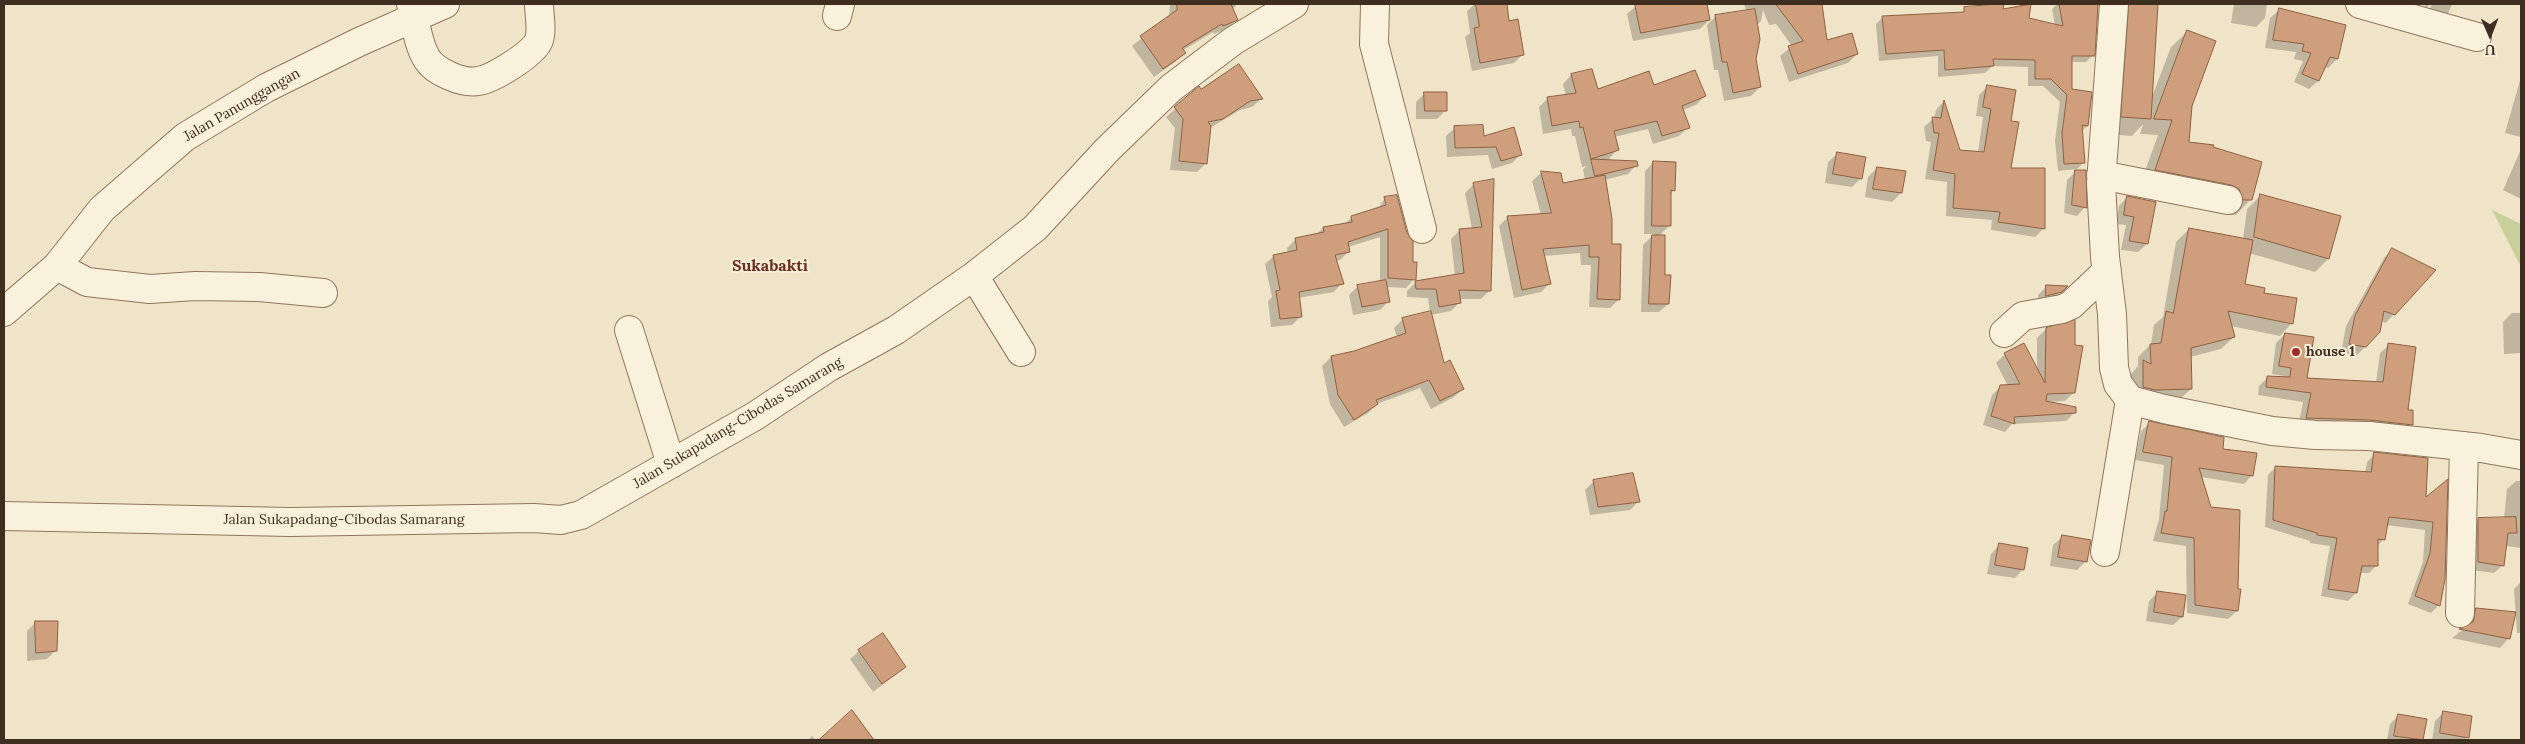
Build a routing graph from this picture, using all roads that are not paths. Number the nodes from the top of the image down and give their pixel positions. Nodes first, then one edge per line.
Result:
1 (445, 4) edge
2 (539, 4) edge
3 (1294, 4) edge
4 (1376, 4) edge
5 (2114, 4) edge
6 (2360, 4) edge
7 (413, 10) edge
8 (1260, 13) edge
9 (2477, 37) dead end
10 (2101, 175) junction
11 (2228, 200) dead end
12 (1422, 229) dead end
13 (57, 266) junction
14 (2107, 270) junction
15 (974, 276) junction
16 (323, 293) dead end
17 (4, 312) edge
18 (630, 330) dead end
19 (2004, 333) dead end
20 (1021, 352) dead end
21 (2130, 400) junction
22 (2464, 446) junction
23 (2521, 454) edge
24 (671, 464) junction
25 (4, 516) edge
26 (2105, 552) dead end
27 (2460, 613) dead end

1 - 7 street, Jalan Panunggangan
2 - 7 street
3 - 8 street, Jalan Sukapadang-Cibodas Samarang
4 - 12 street
5 - 10 street
6 - 9 street
7 - 13 street, Jalan Panunggangan
8 - 15 street, Jalan Sukapadang-Cibodas Samarang
10 - 11 street
10 - 14 street
13 - 16 street
13 - 17 street, Jalan Panunggangan
14 - 19 street
14 - 21 street
15 - 20 street
15 - 24 street, Jalan Sukapadang-Cibodas Samarang
18 - 24 street
21 - 22 street
21 - 26 street
22 - 23 street
22 - 27 street
24 - 25 street, Jalan Sukapadang-Cibodas Samarang

